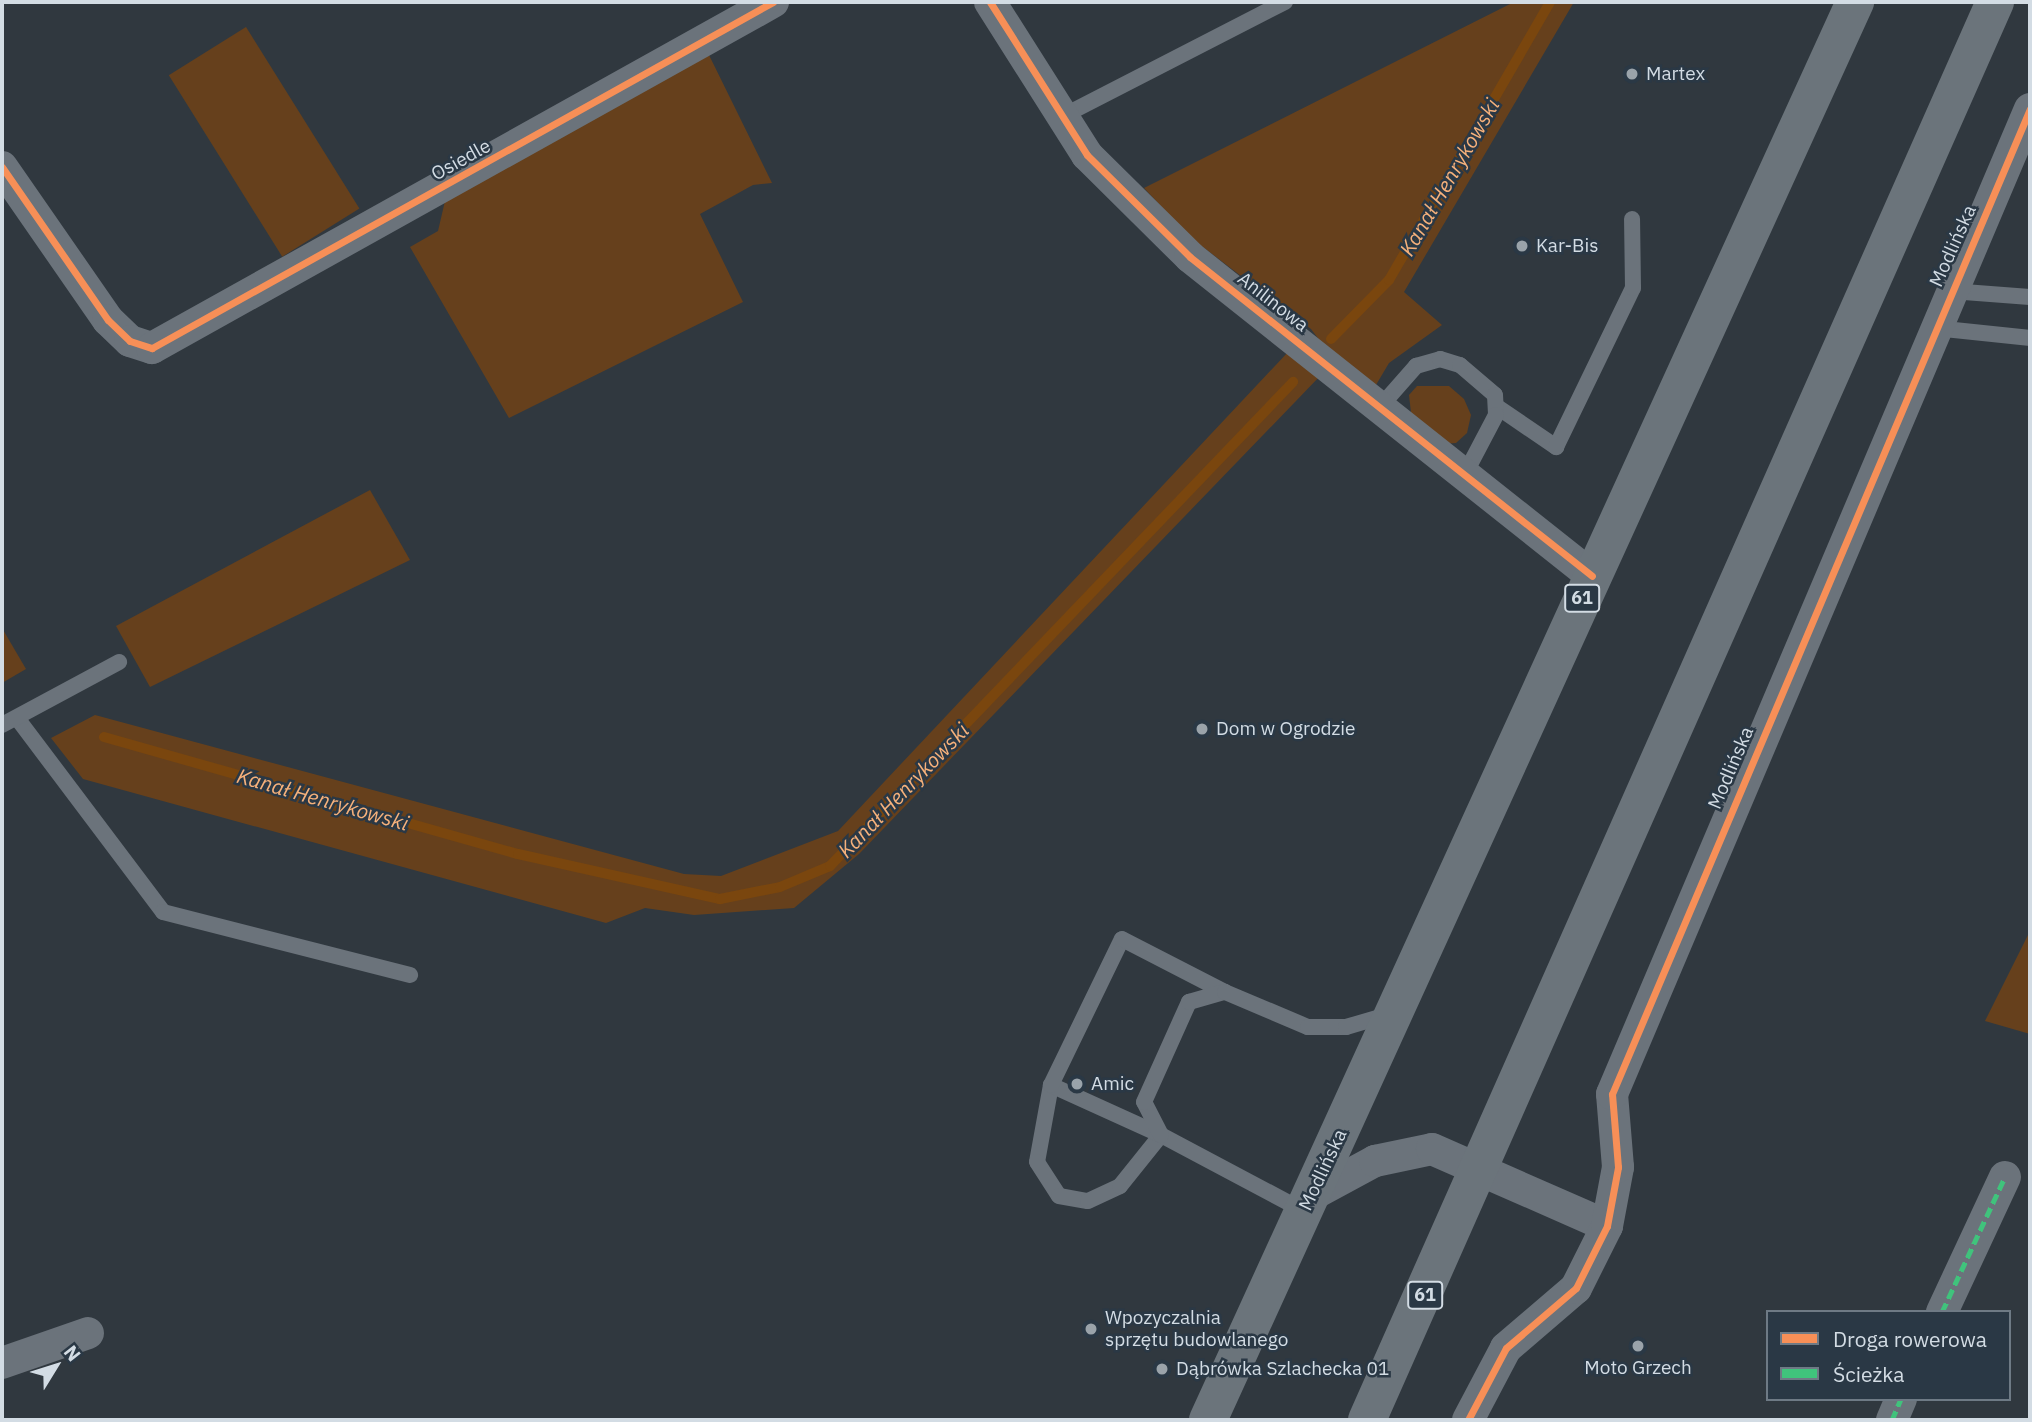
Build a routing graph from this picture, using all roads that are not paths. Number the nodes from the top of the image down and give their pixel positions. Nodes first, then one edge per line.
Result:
1 (773, 2) edge
2 (990, 2) edge
3 (1285, 2) edge
4 (1855, 2) edge
5 (1995, 2) edge
6 (2030, 109) edge
7 (1061, 117) junction
8 (2, 167) edge
9 (1632, 219) dead end
10 (1951, 291) junction
11 (2030, 297) edge
12 (1935, 328) junction
13 (2030, 338) edge
14 (1496, 406) junction
15 (1380, 407) junction
16 (1465, 474) junction
17 (1591, 576) junction
18 (119, 662) dead end
19 (17, 718) junction
20 (2, 725) edge
21 (410, 975) dead end
22 (1225, 992) junction
23 (1393, 1014) junction
24 (1051, 1085) junction
25 (1161, 1135) junction
26 (1480, 1168) junction
27 (2005, 1177) dead end
28 (1308, 1203) junction
29 (1607, 1226) junction
30 (1943, 1310) edge
31 (88, 1333) dead end
32 (2, 1363) edge
33 (1900, 1401) edge
34 (1208, 1420) edge
35 (1367, 1420) edge
36 (1468, 1420) edge
37 (1892, 1420) edge

1 - 8 street, Osiedle
2 - 7 street, Anilinowa
3 - 7 lane
4 - 17 main road, Modlińska / 61
5 - 26 main road, 61
6 - 10 street, Modlińska
7 - 15 street, Anilinowa
9 - 14 lane
10 - 11 lane
10 - 12 street, Modlińska
12 - 13 lane
12 - 29 street, Modlińska
14 - 15 lane
14 - 16 lane
15 - 16 street, Anilinowa
16 - 17 street, Anilinowa
17 - 23 main road, Modlińska / 61
18 - 19 lane
19 - 20 lane
19 - 21 lane
22 - 23 lane
22 - 24 lane
22 - 25 lane
23 - 28 main road, Modlińska / 61
24 - 25 lane
24 - 25 lane
25 - 28 lane
26 - 28 street
26 - 29 street
26 - 35 main road, 61
27 - 30 street
28 - 34 main road, Modlińska / 61
29 - 36 street, Modlińska
31 - 32 street
33 - 37 street

